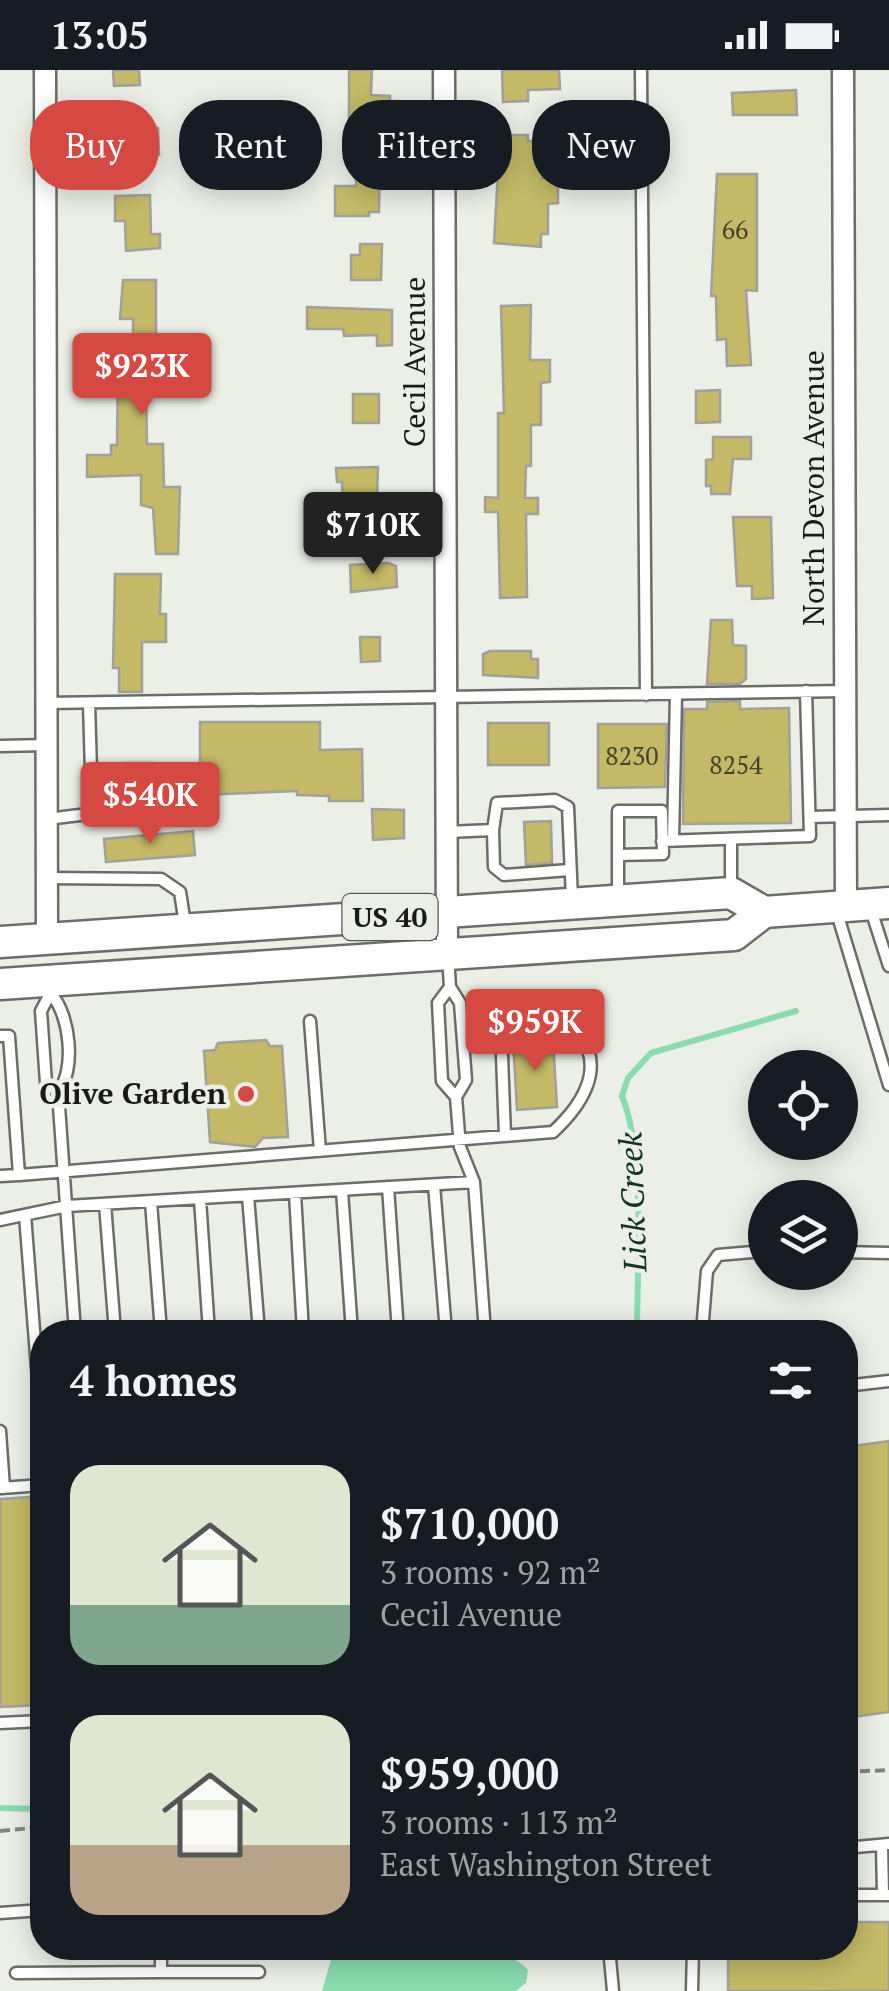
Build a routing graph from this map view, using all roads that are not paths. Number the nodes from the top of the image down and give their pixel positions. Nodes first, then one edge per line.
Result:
1 (45, 70) edge
2 (444, 70) edge
3 (641, 70) edge
4 (842, 70) edge
5 (845, 690) junction
6 (806, 691) junction
7 (676, 694) junction
8 (646, 695) junction
9 (446, 698) junction
10 (90, 703) junction
11 (47, 704) junction
12 (47, 745) junction
13 (0, 746) edge
14 (845, 815) junction
15 (889, 815) edge
16 (810, 817) junction
17 (47, 819) junction
18 (493, 830) junction
19 (446, 832) junction
20 (731, 839) junction
21 (667, 841) junction
22 (618, 855) junction
23 (570, 870) junction
24 (47, 878) junction
25 (732, 894) junction
26 (618, 901) junction
27 (572, 904) junction
28 (860, 905) edge
29 (446, 912) junction
30 (764, 912) junction
31 (186, 930) junction
32 (47, 939) junction
33 (0, 942) edge
34 (448, 954) junction
35 (889, 966) edge
36 (0, 984) edge
37 (51, 988) junction
38 (450, 988) junction
39 (310, 1021) dead end
40 (0, 1036) edge
41 (889, 1084) edge
42 (58, 1092) junction
43 (456, 1097) junction
44 (505, 1136) junction
45 (459, 1139) junction
46 (320, 1150) junction
47 (64, 1172) junction
48 (20, 1175) junction
49 (0, 1176) edge
50 (474, 1182) junction
51 (434, 1184) junction
52 (388, 1188) junction
53 (342, 1191) junction
54 (295, 1194) junction
55 (248, 1196) junction
56 (200, 1199) junction
57 (151, 1202) junction
58 (105, 1204) junction
59 (67, 1206) junction
60 (25, 1214) junction
61 (0, 1220) edge
62 (748, 1252) edge
63 (858, 1252) edge
64 (889, 1253) edge
65 (33, 1320) edge
66 (74, 1320) edge
67 (115, 1320) edge
68 (161, 1320) edge
69 (207, 1320) edge
70 (257, 1320) edge
71 (302, 1320) edge
72 (351, 1320) edge
73 (397, 1320) edge
74 (445, 1320) edge
75 (484, 1320) edge
76 (703, 1320) edge
77 (889, 1381) edge
78 (858, 1385) edge
79 (0, 1431) edge
80 (30, 1486) edge
81 (2, 1488) edge
82 (30, 1722) edge
83 (0, 1723) edge
84 (886, 1845) edge
85 (858, 1847) edge
86 (886, 1895) edge
87 (858, 1896) edge
88 (30, 1911) edge
89 (0, 1912) edge
90 (160, 1960) edge
91 (610, 1960) edge
92 (693, 1960) edge
93 (161, 1972) junction
94 (259, 1972) dead end
95 (16, 1973) dead end
96 (613, 1991) edge
97 (692, 1991) edge

1 - 11 street
2 - 9 street, Cecil Avenue
3 - 8 lane
4 - 5 street, North Devon Avenue
5 - 6 lane
5 - 14 street, North Devon Avenue
6 - 7 lane
6 - 16 lane
7 - 8 lane
7 - 21 lane
8 - 9 lane
9 - 10 lane
9 - 19 street, Cecil Avenue
10 - 11 lane
10 - 17 lane
11 - 12 street
12 - 13 lane
12 - 17 street
14 - 15 lane
14 - 16 lane
14 - 28 street, North Devon Avenue
16 - 20 lane
17 - 24 street
18 - 19 lane
18 - 23 lane
18 - 23 lane
19 - 29 street, Cecil Avenue
20 - 21 lane
20 - 25 lane
21 - 22 lane
21 - 22 lane
22 - 26 lane
23 - 27 lane
24 - 31 lane
24 - 32 street
25 - 26 main road, US 40
25 - 30 main road
26 - 27 main road, US 40
27 - 29 main road, US 40
28 - 30 main road, US 40
28 - 35 lane
28 - 41 lane
29 - 31 main road, US 40
29 - 34 street, Cecil Avenue
30 - 34 main road, US 40
31 - 32 main road, US 40
32 - 33 main road, US 40
34 - 37 main road, US 40
34 - 38 lane
36 - 37 main road, US 40
37 - 42 lane
37 - 42 lane
38 - 43 lane
38 - 43 lane
39 - 46 lane
40 - 48 lane
42 - 47 lane
43 - 45 lane
44 - 44 lane
44 - 45 lane
45 - 46 lane
45 - 50 lane
46 - 47 lane
47 - 48 lane
47 - 59 lane
48 - 49 lane
50 - 51 lane
50 - 75 lane
51 - 52 lane
51 - 74 lane
52 - 53 lane
52 - 73 lane
53 - 54 lane
53 - 72 lane
54 - 55 lane
54 - 71 lane
55 - 56 lane
55 - 70 lane
56 - 57 lane
56 - 69 lane
57 - 58 lane
57 - 68 lane
58 - 59 lane
58 - 67 lane
59 - 60 lane
59 - 66 lane
60 - 61 lane
60 - 65 lane
62 - 76 lane
63 - 64 lane
77 - 78 lane
79 - 81 lane
80 - 81 lane
82 - 83 lane
84 - 85 lane
84 - 86 lane
86 - 87 lane
88 - 89 lane
90 - 93 lane
91 - 96 lane
92 - 97 lane
93 - 94 lane
93 - 95 lane

